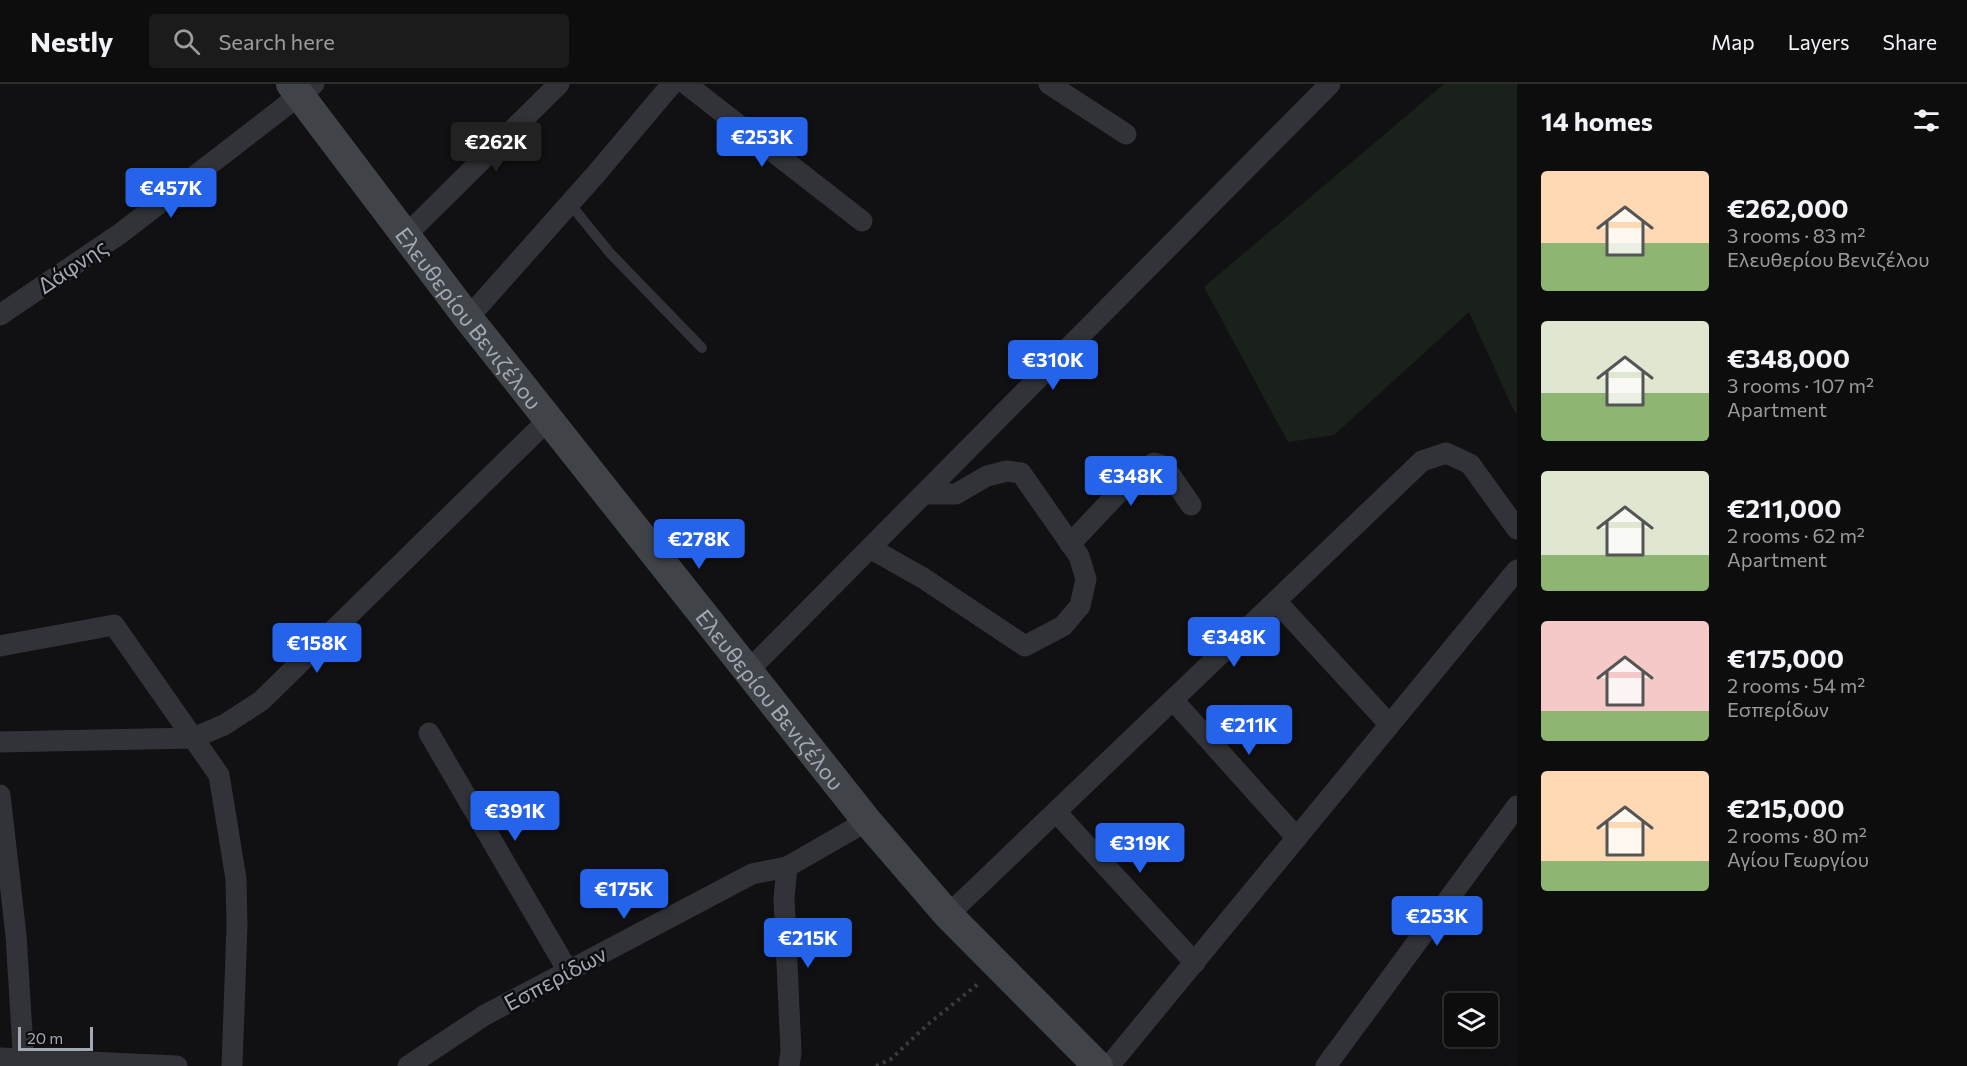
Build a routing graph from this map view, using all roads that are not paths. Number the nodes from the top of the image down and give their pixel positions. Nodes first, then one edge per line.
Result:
1 (559, 84) edge
2 (672, 84) edge
3 (686, 84) edge
4 (1048, 84) edge
5 (1330, 84) edge
6 (302, 88) edge
7 (1126, 134) dead end
8 (570, 204) junction
9 (861, 221) dead end
10 (406, 235) junction
11 (0, 315) edge
12 (468, 318) junction
13 (702, 348) dead end
14 (549, 419) junction
15 (924, 494) junction
16 (1191, 505) dead end
17 (1517, 529) edge
18 (1070, 544) junction
19 (870, 548) junction
20 (1517, 570) edge
21 (1276, 601) junction
22 (0, 646) edge
23 (748, 671) junction
24 (1173, 700) junction
25 (1389, 724) junction
26 (429, 733) dead end
27 (194, 738) junction
28 (0, 741) edge
29 (0, 795) edge
30 (1517, 806) edge
31 (1056, 812) junction
32 (867, 821) junction
33 (1297, 838) junction
34 (787, 867) junction
35 (948, 915) junction
36 (1195, 963) junction
37 (568, 971) junction
38 (0, 1058) edge
39 (24, 1062) edge
40 (177, 1066) edge
41 (232, 1066) edge
42 (408, 1066) edge
43 (789, 1066) edge
44 (1098, 1066) edge
45 (1109, 1066) edge
46 (1326, 1066) edge

1 - 10 street
2 - 8 street
3 - 9 street
4 - 7 street
5 - 15 street
6 - 10 street, Ελευθερίου Βενιζέλου
6 - 11 street, Δάφνης
8 - 12 street
8 - 13 lane
10 - 12 street, Ελευθερίου Βενιζέλου
12 - 14 street, Ελευθερίου Βενιζέλου
14 - 23 street, Ελευθερίου Βενιζέλου
14 - 27 street
15 - 18 street
15 - 19 street
16 - 18 street
17 - 21 street
18 - 19 street
19 - 23 street
20 - 25 street
21 - 24 street
21 - 25 street
22 - 27 street
23 - 32 street, Ελευθερίου Βενιζέλου
24 - 31 street
24 - 33 street
25 - 33 street
26 - 37 street
27 - 28 street
27 - 41 street
29 - 39 street
30 - 46 street
31 - 35 street
31 - 36 street
32 - 34 street, Εσπερίδων
32 - 35 street, Ελευθερίου Βενιζέλου
33 - 36 street
34 - 37 street, Εσπερίδων
34 - 43 street
35 - 44 street, Ελευθερίου Βενιζέλου
36 - 45 street
37 - 42 street, Εσπερίδων
38 - 39 street
39 - 40 street

